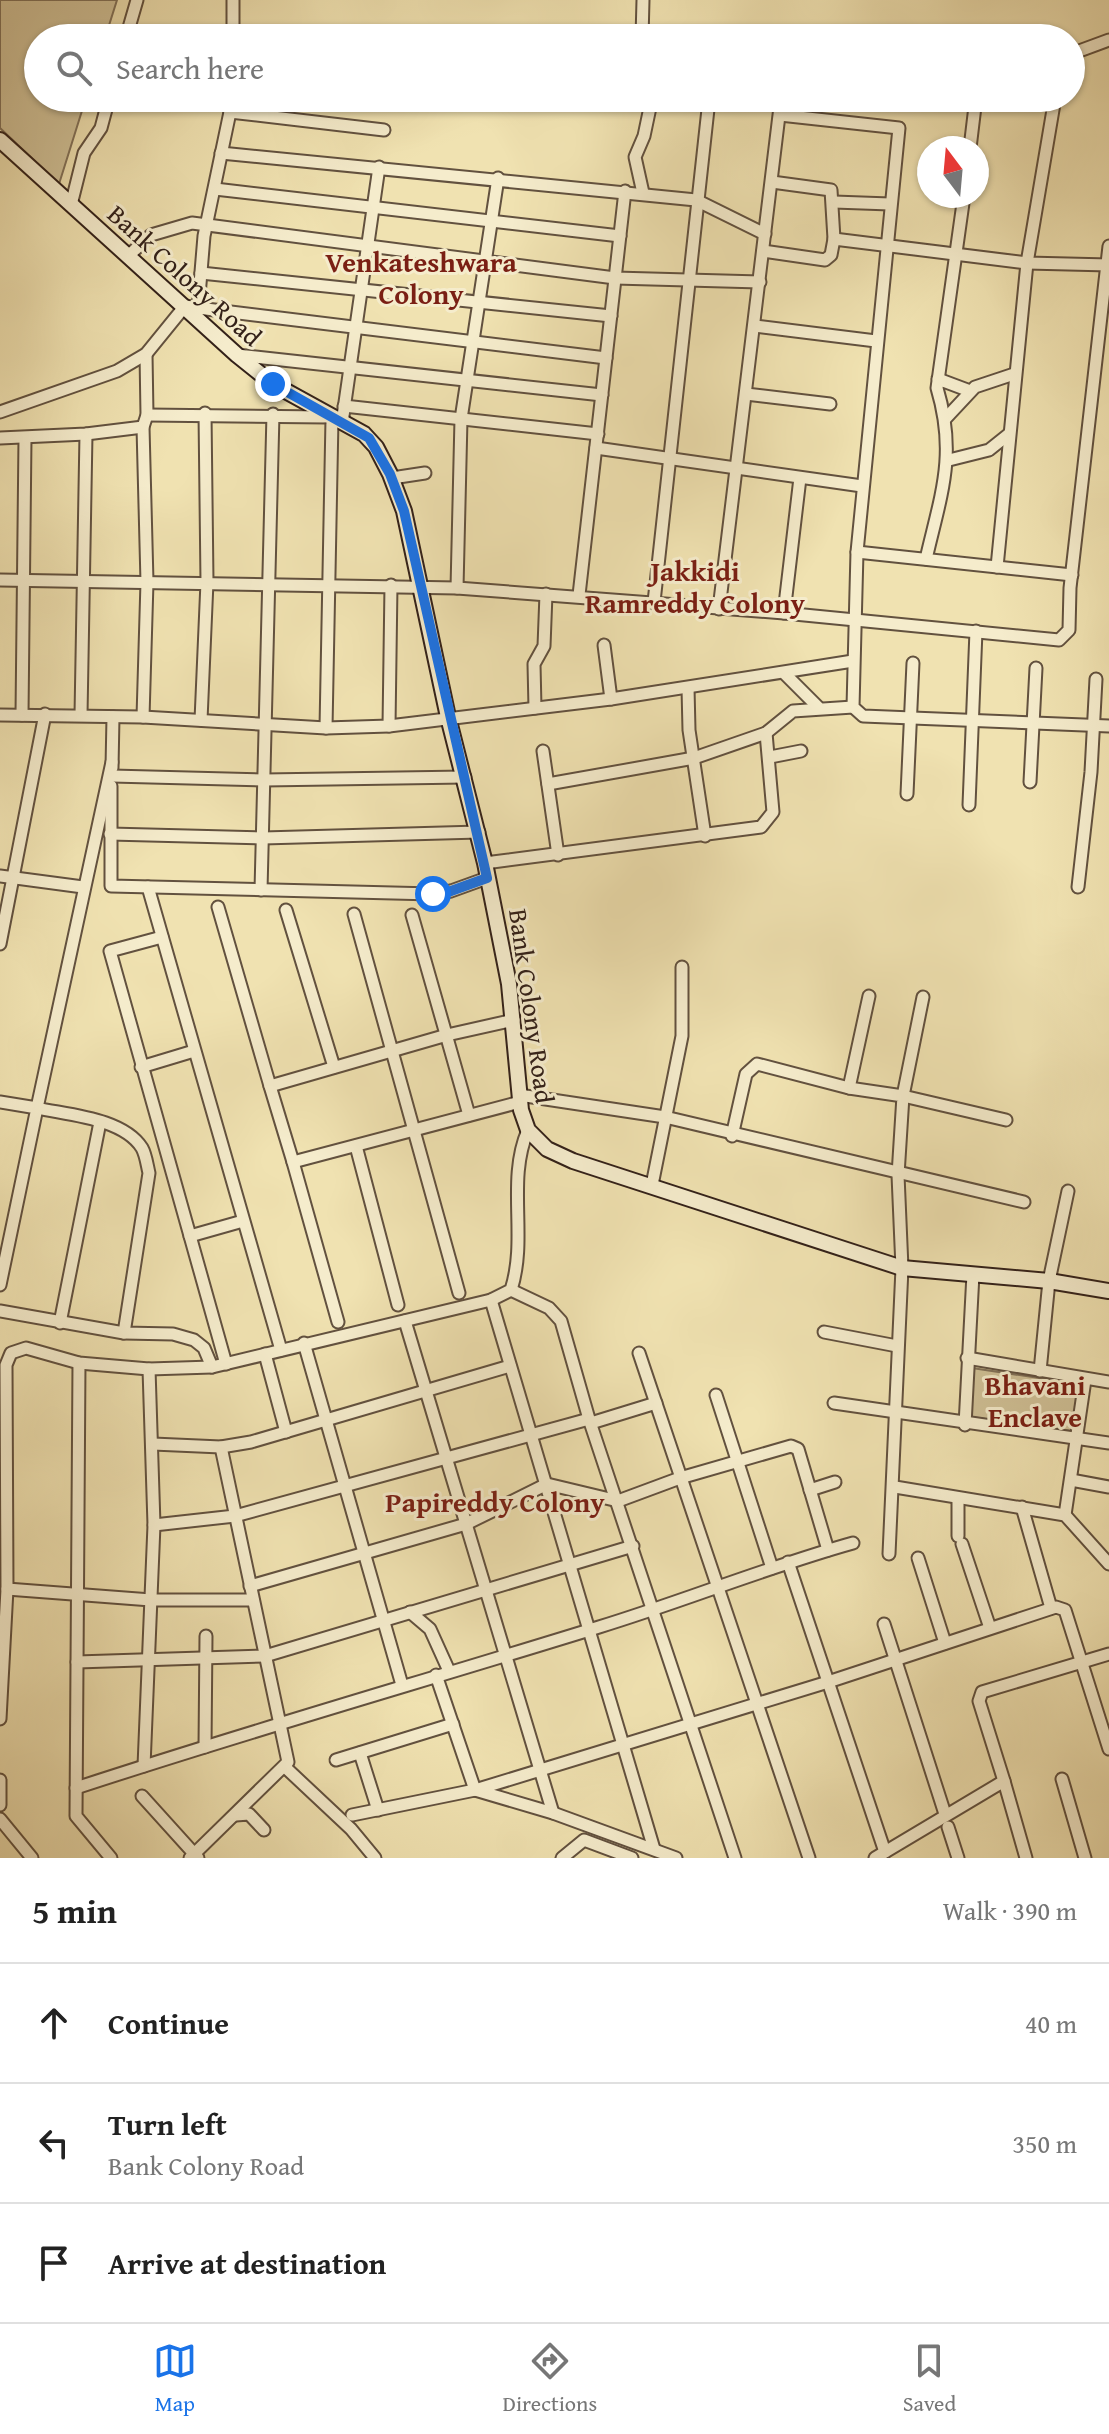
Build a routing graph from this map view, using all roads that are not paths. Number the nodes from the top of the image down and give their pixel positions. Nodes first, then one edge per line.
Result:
1 (137, 0) edge
2 (643, 0) edge
3 (235, 1) edge
4 (130, 24) edge
5 (234, 24) edge
6 (642, 24) edge
7 (1109, 40) edge
8 (1085, 49) edge
9 (105, 112) edge
10 (230, 112) joint
11 (649, 112) edge
12 (707, 112) edge
13 (780, 112) edge
14 (787, 112) edge
15 (974, 112) edge
16 (1053, 112) edge
17 (384, 130) dead end
18 (971, 136) edge
19 (0, 140) edge
20 (221, 153) junction
21 (379, 167) junction
22 (498, 178) junction
23 (772, 182) junction
24 (215, 189) junction
25 (625, 191) junction
26 (643, 193) junction
27 (696, 200) junction
28 (834, 202) junction
29 (890, 204) junction
30 (71, 205) junction
31 (372, 208) junction
32 (962, 208) edge
33 (491, 221) junction
34 (206, 226) junction
35 (765, 234) junction
36 (620, 236) junction
37 (834, 239) junction
38 (888, 244) junction
39 (1109, 246) edge
40 (367, 248) junction
41 (763, 251) junction
42 (956, 254) junction
43 (128, 256) junction
44 (485, 262) junction
45 (1027, 263) junction
46 (1108, 265) edge
47 (201, 273) junction
48 (615, 278) junction
49 (688, 281) junction
50 (760, 282) junction
51 (361, 288) junction
52 (479, 301) junction
53 (191, 307) junction
54 (611, 316) junction
55 (755, 326) junction
56 (354, 329) junction
57 (876, 341) junction
58 (473, 342) junction
59 (146, 354) junction
60 (237, 355) junction
61 (606, 358) junction
62 (350, 367) junction
63 (1014, 374) junction
64 (938, 379) junction
65 (467, 380) junction
66 (970, 391) junction
67 (746, 394) junction
68 (602, 395) junction
69 (830, 404) dead end
70 (344, 406) junction
71 (0, 412) edge
72 (205, 413) junction
73 (273, 414) junction
74 (946, 418) junction
75 (461, 419) junction
76 (334, 420) junction
77 (145, 421) junction
78 (86, 434) junction
79 (598, 434) junction
80 (1009, 434) junction
81 (0, 438) edge
82 (25, 438) junction
83 (596, 448) junction
84 (669, 459) junction
85 (949, 460) junction
86 (737, 470) junction
87 (425, 473) dead end
88 (392, 478) junction
89 (800, 478) junction
90 (862, 486) junction
91 (857, 552) junction
92 (926, 559) junction
93 (997, 567) junction
94 (1072, 575) junction
95 (0, 580) edge
96 (24, 580) junction
97 (84, 581) junction
98 (147, 582) junction
99 (207, 582) junction
100 (269, 583) junction
101 (329, 584) junction
102 (391, 585) junction
103 (422, 586) junction
104 (457, 588) junction
105 (546, 594) junction
106 (579, 595) junction
107 (654, 602) junction
108 (719, 609) junction
109 (784, 613) junction
110 (855, 620) junction
111 (976, 631) junction
112 (604, 645) dead end
113 (853, 661) junction
114 (913, 663) dead end
115 (1036, 668) dead end
116 (785, 674) junction
117 (1096, 679) dead end
118 (688, 688) junction
119 (611, 699) junction
120 (818, 707) junction
121 (853, 707) junction
122 (535, 708) junction
123 (45, 714) junction
124 (0, 715) edge
125 (22, 715) junction
126 (81, 715) junction
127 (910, 716) junction
128 (113, 717) junction
129 (143, 717) junction
130 (448, 717) junction
131 (972, 719) junction
132 (201, 720) junction
133 (1034, 721) junction
134 (1093, 725) junction
135 (266, 726) junction
136 (389, 726) junction
137 (1109, 726) edge
138 (326, 728) junction
139 (766, 733) junction
140 (543, 751) dead end
141 (801, 751) dead end
142 (770, 757) junction
143 (694, 758) junction
144 (112, 762) junction
145 (112, 776) junction
146 (465, 777) junction
147 (264, 780) junction
148 (1030, 782) dead end
149 (548, 784) junction
150 (907, 794) dead end
151 (969, 805) dead end
152 (479, 832) junction
153 (110, 834) junction
154 (705, 836) junction
155 (263, 838) junction
156 (558, 855) junction
157 (486, 871) junction
158 (6, 877) edge
159 (83, 887) junction
160 (148, 887) junction
161 (1078, 887) dead end
162 (261, 890) junction
163 (218, 907) dead end
164 (286, 910) dead end
165 (354, 914) dead end
166 (412, 915) dead end
167 (162, 937) junction
168 (0, 944) edge
169 (682, 967) dead end
170 (869, 996) dead end
171 (923, 997) dead end
172 (514, 1020) junction
173 (447, 1035) junction
174 (194, 1051) junction
175 (390, 1051) junction
176 (141, 1067) junction
177 (334, 1067) junction
178 (270, 1086) junction
179 (849, 1088) junction
180 (903, 1096) junction
181 (520, 1098) junction
182 (0, 1102) edge
183 (37, 1108) junction
184 (469, 1115) junction
185 (665, 1117) junction
186 (1006, 1120) dead end
187 (100, 1122) junction
188 (528, 1130) junction
189 (412, 1131) junction
190 (732, 1136) junction
191 (356, 1146) junction
192 (293, 1162) junction
193 (898, 1175) junction
194 (652, 1185) junction
195 (1068, 1191) dead end
196 (1024, 1202) dead end
197 (243, 1221) junction
198 (190, 1236) junction
199 (902, 1268) junction
200 (973, 1274) junction
201 (1049, 1281) junction
202 (0, 1285) edge
203 (511, 1290) junction
204 (1109, 1291) edge
205 (459, 1293) dead end
206 (491, 1300) junction
207 (398, 1305) dead end
208 (0, 1311) edge
209 (405, 1321) junction
210 (338, 1322) dead end
211 (60, 1323) junction
212 (824, 1332) dead end
213 (124, 1333) junction
214 (304, 1343) junction
215 (897, 1346) junction
216 (281, 1350) junction
217 (639, 1353) dead end
218 (265, 1354) junction
219 (967, 1358) junction
220 (79, 1363) junction
221 (226, 1364) junction
222 (510, 1366) junction
223 (212, 1367) junction
224 (149, 1369) junction
225 (1040, 1371) junction
226 (1085, 1380) junction
227 (1109, 1382) edge
228 (426, 1392) junction
229 (716, 1395) dead end
230 (656, 1403) junction
231 (834, 1403) dead end
232 (897, 1414) junction
233 (327, 1421) junction
234 (590, 1421) junction
235 (965, 1425) junction
236 (286, 1432) junction
237 (532, 1435) junction
238 (1077, 1439) junction
239 (1109, 1443) edge
240 (153, 1444) junction
241 (221, 1447) junction
242 (446, 1458) junction
243 (737, 1461) junction
244 (680, 1478) junction
245 (1071, 1480) junction
246 (835, 1482) dead end
247 (547, 1484) junction
248 (345, 1486) junction
249 (895, 1487) junction
250 (1109, 1487) edge
251 (810, 1490) junction
252 (958, 1499) junction
253 (618, 1501) junction
254 (1022, 1507) junction
255 (1065, 1515) junction
256 (235, 1516) junction
257 (466, 1524) junction
258 (154, 1525) junction
259 (853, 1543) dead end
260 (633, 1546) junction
261 (828, 1550) junction
262 (364, 1553) junction
263 (889, 1554) dead end
264 (918, 1558) dead end
265 (788, 1562) junction
266 (1109, 1564) edge
267 (568, 1566) junction
268 (772, 1568) junction
269 (250, 1586) junction
270 (717, 1587) junction
271 (7, 1589) junction
272 (485, 1590) junction
273 (75, 1593) junction
274 (151, 1600) junction
275 (253, 1600) junction
276 (1051, 1608) junction
277 (655, 1610) junction
278 (410, 1612) junction
279 (383, 1620) junction
280 (884, 1624) dead end
281 (990, 1628) junction
282 (588, 1631) junction
283 (206, 1636) dead end
284 (945, 1643) junction
285 (1109, 1654) edge
286 (505, 1655) junction
287 (265, 1656) junction
288 (205, 1658) junction
289 (149, 1660) junction
290 (896, 1660) junction
291 (77, 1662) junction
292 (1081, 1663) junction
293 (449, 1671) junction
294 (436, 1675) junction
295 (828, 1682) junction
296 (402, 1685) junction
297 (756, 1703) junction
298 (0, 1719) edge
299 (281, 1722) junction
300 (690, 1723) junction
301 (453, 1724) junction
302 (622, 1745) junction
303 (205, 1747) junction
304 (1109, 1749) edge
305 (360, 1753) junction
306 (336, 1760) dead end
307 (144, 1766) junction
308 (286, 1768) junction
309 (538, 1768) junction
310 (1062, 1779) dead end
311 (0, 1780) edge
312 (1004, 1781) junction
313 (76, 1788) junction
314 (475, 1790) junction
315 (142, 1796) dead end
316 (0, 1805) edge
317 (378, 1810) junction
318 (553, 1813) junction
319 (945, 1814) junction
320 (235, 1815) junction
321 (352, 1815) dead end
322 (0, 1819) edge
323 (948, 1827) dead end
324 (264, 1830) dead end
325 (654, 1849) junction
326 (880, 1855) edge
327 (368, 1856) edge
328 (194, 1857) edge
329 (32, 1858) edge
330 (111, 1858) edge
331 (562, 1858) edge
332 (632, 1858) edge
333 (676, 1858) edge
334 (735, 1858) edge
335 (809, 1858) edge
336 (958, 1858) edge
337 (1026, 1858) edge
338 (1085, 1858) edge

1 - 4 street
2 - 6 street
3 - 5 street
7 - 8 street
9 - 30 street
10 - 17 street
10 - 20 street
11 - 26 street
12 - 27 street
13 - 23 street
14 - 29 street
15 - 18 street
16 - 45 street
19 - 30 street, Bank Colony Road
20 - 21 street
20 - 24 street
21 - 22 street
21 - 31 street
22 - 25 street
22 - 33 street
23 - 28 street
23 - 35 street
24 - 31 street
24 - 34 street
25 - 26 street
25 - 36 street
26 - 27 street
27 - 35 street
27 - 49 street
28 - 29 street
28 - 37 street
29 - 38 street
30 - 43 street, Bank Colony Road
31 - 33 street
31 - 40 street
32 - 42 street
33 - 36 street
33 - 44 street
34 - 40 street
34 - 43 street
34 - 47 street
35 - 41 street
36 - 48 street
37 - 38 street
37 - 41 street
38 - 42 street
38 - 57 street
39 - 46 street
40 - 44 street
40 - 51 street
41 - 50 street
42 - 45 street
42 - 64 street
43 - 53 street, Bank Colony Road
44 - 48 street
44 - 52 street
45 - 46 street
45 - 63 street
46 - 94 street
47 - 51 street
47 - 53 street
48 - 49 street
48 - 54 street
49 - 50 street
49 - 84 street
50 - 55 street
51 - 52 street
51 - 56 street
52 - 54 street
52 - 58 street
53 - 56 street
53 - 59 street
53 - 60 street, Bank Colony Road
54 - 61 street
55 - 57 street
55 - 67 street
56 - 58 street
56 - 62 street
57 - 90 street
58 - 61 street
58 - 65 street
59 - 71 street
59 - 77 street
60 - 62 street
60 - 76 street, Bank Colony Road
61 - 68 street
62 - 65 street
62 - 70 street
63 - 66 street
63 - 80 street
64 - 66 street
64 - 74 street
65 - 68 street
65 - 75 street
66 - 74 street
67 - 69 street
67 - 86 street
68 - 79 street
70 - 75 street
70 - 76 street
72 - 73 street
72 - 77 street
72 - 99 street
73 - 76 street
73 - 100 street
74 - 85 street
75 - 79 street
75 - 104 street
76 - 88 street, Bank Colony Road
76 - 101 street
77 - 78 street
77 - 98 street
78 - 82 street
78 - 97 street
79 - 83 street
80 - 85 street
80 - 93 street
81 - 82 street
82 - 96 street
83 - 84 street
83 - 106 street
84 - 86 street
84 - 107 street
85 - 92 street
86 - 89 street
86 - 108 street
87 - 88 street
88 - 103 street, Bank Colony Road
89 - 90 street
89 - 109 street
90 - 91 street
91 - 92 street
91 - 110 street
92 - 93 street
93 - 94 street
94 - 111 street
95 - 96 street
96 - 97 street
96 - 125 street
97 - 98 street
97 - 126 street
98 - 99 street
98 - 129 street
99 - 100 street
99 - 132 street
100 - 101 street
100 - 135 street
101 - 102 street
101 - 138 street
102 - 103 street
102 - 136 street
103 - 104 street
103 - 130 street, Bank Colony Road
104 - 105 street
105 - 106 street
105 - 122 street
106 - 107 street
107 - 108 street
108 - 109 street
109 - 110 street
110 - 111 street
110 - 113 street
111 - 131 street
112 - 119 street
113 - 116 street
113 - 121 street
114 - 127 street
115 - 133 street
116 - 118 street
116 - 120 street
117 - 134 street
118 - 119 street
118 - 143 street
119 - 122 street
120 - 121 street
120 - 139 street
121 - 127 street
122 - 130 street
123 - 125 street
123 - 126 street
123 - 158 street
124 - 125 street
126 - 128 street
127 - 131 street
127 - 150 street
128 - 129 street
128 - 144 street
129 - 132 street
130 - 136 street
130 - 146 street, Bank Colony Road
131 - 133 street
131 - 151 street
132 - 135 street
133 - 134 street
133 - 148 street
134 - 137 street
134 - 161 street
135 - 138 street
135 - 147 street
136 - 138 street
139 - 142 street
139 - 143 street
140 - 149 street
141 - 142 street
142 - 154 street
143 - 149 street
143 - 154 street
144 - 145 street
144 - 159 street
145 - 147 street
145 - 153 street
146 - 147 street
146 - 152 street, Bank Colony Road
147 - 155 street
149 - 156 street
152 - 155 street
152 - 157 street, Bank Colony Road
153 - 155 street
153 - 160 street
154 - 156 street
155 - 162 street
156 - 157 street
157 - 162 street
157 - 172 street, Bank Colony Road
158 - 159 street
158 - 168 street
159 - 183 street
160 - 162 street
160 - 167 street
163 - 178 street
164 - 177 street
165 - 175 street
166 - 173 street
167 - 174 street
167 - 176 street
169 - 185 street
170 - 179 street
171 - 180 street
172 - 173 street
172 - 181 street, Bank Colony Road
173 - 175 street
173 - 184 street
174 - 176 street
174 - 197 street
175 - 177 street
175 - 189 street
176 - 198 street
177 - 178 street
178 - 192 street
179 - 180 street
179 - 190 street
180 - 186 street
180 - 193 street
181 - 184 street
181 - 185 street
181 - 188 street, Bank Colony Road
182 - 183 street
183 - 187 street
183 - 202 street
184 - 189 street
185 - 190 street
185 - 194 street
187 - 211 street
187 - 213 street
188 - 194 street, Bank Colony Road
188 - 203 street
189 - 191 street
189 - 205 street
190 - 193 street
191 - 192 street
191 - 207 street
192 - 210 street
193 - 196 street
193 - 199 street
194 - 199 street, Bank Colony Road
195 - 201 street
197 - 198 street
197 - 216 street
198 - 221 street
199 - 200 street, Bank Colony Road
199 - 215 street
200 - 201 street, Bank Colony Road
200 - 219 street
201 - 204 street, Bank Colony Road
201 - 225 street
203 - 206 street
203 - 234 street
206 - 209 street
206 - 222 street
208 - 211 street
209 - 214 street
209 - 228 street
211 - 213 street
212 - 215 street
213 - 223 street
214 - 216 street
214 - 233 street
215 - 232 street
216 - 218 street
217 - 230 street
218 - 221 street
218 - 236 street
219 - 225 street
219 - 235 street
220 - 224 street
220 - 271 street
220 - 273 street
221 - 223 street
222 - 228 street
222 - 237 street
223 - 224 street
224 - 240 street
225 - 226 street
226 - 227 street
226 - 238 street
228 - 233 street
228 - 242 street
229 - 243 street
230 - 234 street
230 - 244 street
231 - 232 street
232 - 235 street
232 - 249 street
233 - 236 street
233 - 248 street
234 - 237 street
234 - 253 street
235 - 238 street
236 - 241 street
237 - 242 street
237 - 247 street
238 - 239 street
238 - 245 street
240 - 241 street
240 - 258 street
241 - 256 street
242 - 248 street
242 - 257 street
243 - 244 street
243 - 251 street
243 - 268 street
244 - 253 street
244 - 270 street
245 - 250 street
245 - 255 street
246 - 251 street
247 - 253 street
247 - 257 street
247 - 267 street
248 - 256 street
248 - 262 street
249 - 252 street
249 - 263 street
251 - 261 street
252 - 254 street
252 - 281 street
253 - 260 street
254 - 255 street
254 - 276 street
255 - 266 street
256 - 258 street
256 - 269 street
257 - 262 street
257 - 272 street
258 - 274 street
259 - 261 street
260 - 267 street
260 - 277 street
261 - 265 street
262 - 269 street
262 - 279 street
264 - 284 street
265 - 268 street
265 - 295 street
267 - 272 street
267 - 282 street
268 - 270 street
269 - 275 street
270 - 277 street
270 - 297 street
271 - 273 street
271 - 298 street
272 - 278 street
272 - 286 street
273 - 274 street
273 - 291 street
274 - 275 street
274 - 289 street
275 - 287 street
276 - 281 street
276 - 292 street
277 - 282 street
277 - 300 street
278 - 279 street
278 - 293 street
279 - 287 street
279 - 296 street
280 - 290 street
281 - 284 street
282 - 286 street
282 - 302 street
283 - 288 street
284 - 290 street
285 - 292 street
286 - 293 street
286 - 309 street
287 - 288 street
287 - 299 street
288 - 289 street
288 - 303 street
289 - 291 street
289 - 307 street
290 - 295 street
290 - 319 street
291 - 313 street
292 - 304 street
292 - 312 street
293 - 294 street
294 - 296 street
294 - 301 street
295 - 297 street
295 - 326 street
296 - 299 street
297 - 300 street
297 - 335 street
299 - 303 street
299 - 308 street
300 - 302 street
300 - 334 street
301 - 305 street
301 - 314 street
302 - 309 street
302 - 325 street
303 - 307 street
305 - 306 street
305 - 317 street
307 - 313 street
308 - 320 street
308 - 327 street
309 - 314 street
309 - 318 street
310 - 338 street
311 - 316 street
312 - 319 street
312 - 337 street
313 - 330 street
314 - 317 street
314 - 318 street
315 - 328 street
317 - 321 street
318 - 325 street
319 - 326 street
320 - 324 street
320 - 328 street
322 - 329 street
323 - 336 street
325 - 333 street
331 - 332 street

